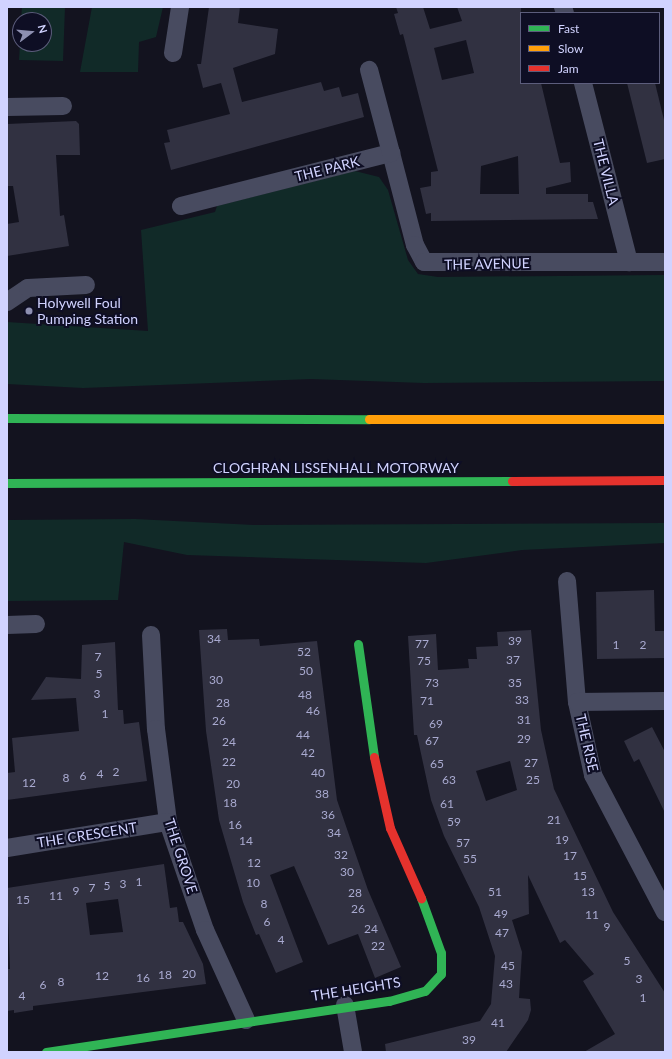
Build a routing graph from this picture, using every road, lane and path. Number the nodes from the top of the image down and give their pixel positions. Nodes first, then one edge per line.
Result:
1 (180, 7) edge
2 (173, 53) dead end
3 (369, 70) dead end
4 (583, 84) edge
5 (63, 106) dead end
6 (7, 107) edge
7 (390, 153) junction
8 (181, 206) dead end
9 (629, 262) junction
10 (665, 262) edge
11 (86, 285) dead end
12 (7, 302) edge
13 (7, 418) edge
14 (665, 419) edge
15 (665, 480) edge
16 (7, 483) edge
17 (567, 582) dead end
18 (36, 624) dead end
19 (7, 625) edge
20 (151, 635) dead end
21 (358, 644) dead end
22 (665, 701) edge
23 (577, 702) junction
24 (168, 822) junction
25 (7, 848) edge
26 (665, 912) edge
27 (345, 1005) junction
28 (246, 1020) junction
29 (46, 1052) edge
30 (353, 1052) edge

1 - 2 street
3 - 7 street
4 - 9 street, THE VILLA
5 - 6 street
7 - 8 street, THE PARK
7 - 9 street, THE AVENUE
9 - 10 street, THE AVENUE
11 - 12 street
13 - 14 main road
15 - 16 main road, CLOGHRAN LISSENHALL MOTORWAY
17 - 23 street, THE RISE
18 - 19 street
20 - 24 street, THE GROVE
21 - 27 main road, THE HEIGHTS
22 - 23 street
23 - 26 street, THE RISE
24 - 25 street, THE CRESCENT
24 - 28 street, THE GROVE
27 - 28 main road, THE HEIGHTS
27 - 30 street
28 - 29 main road, THE HEIGHTS

